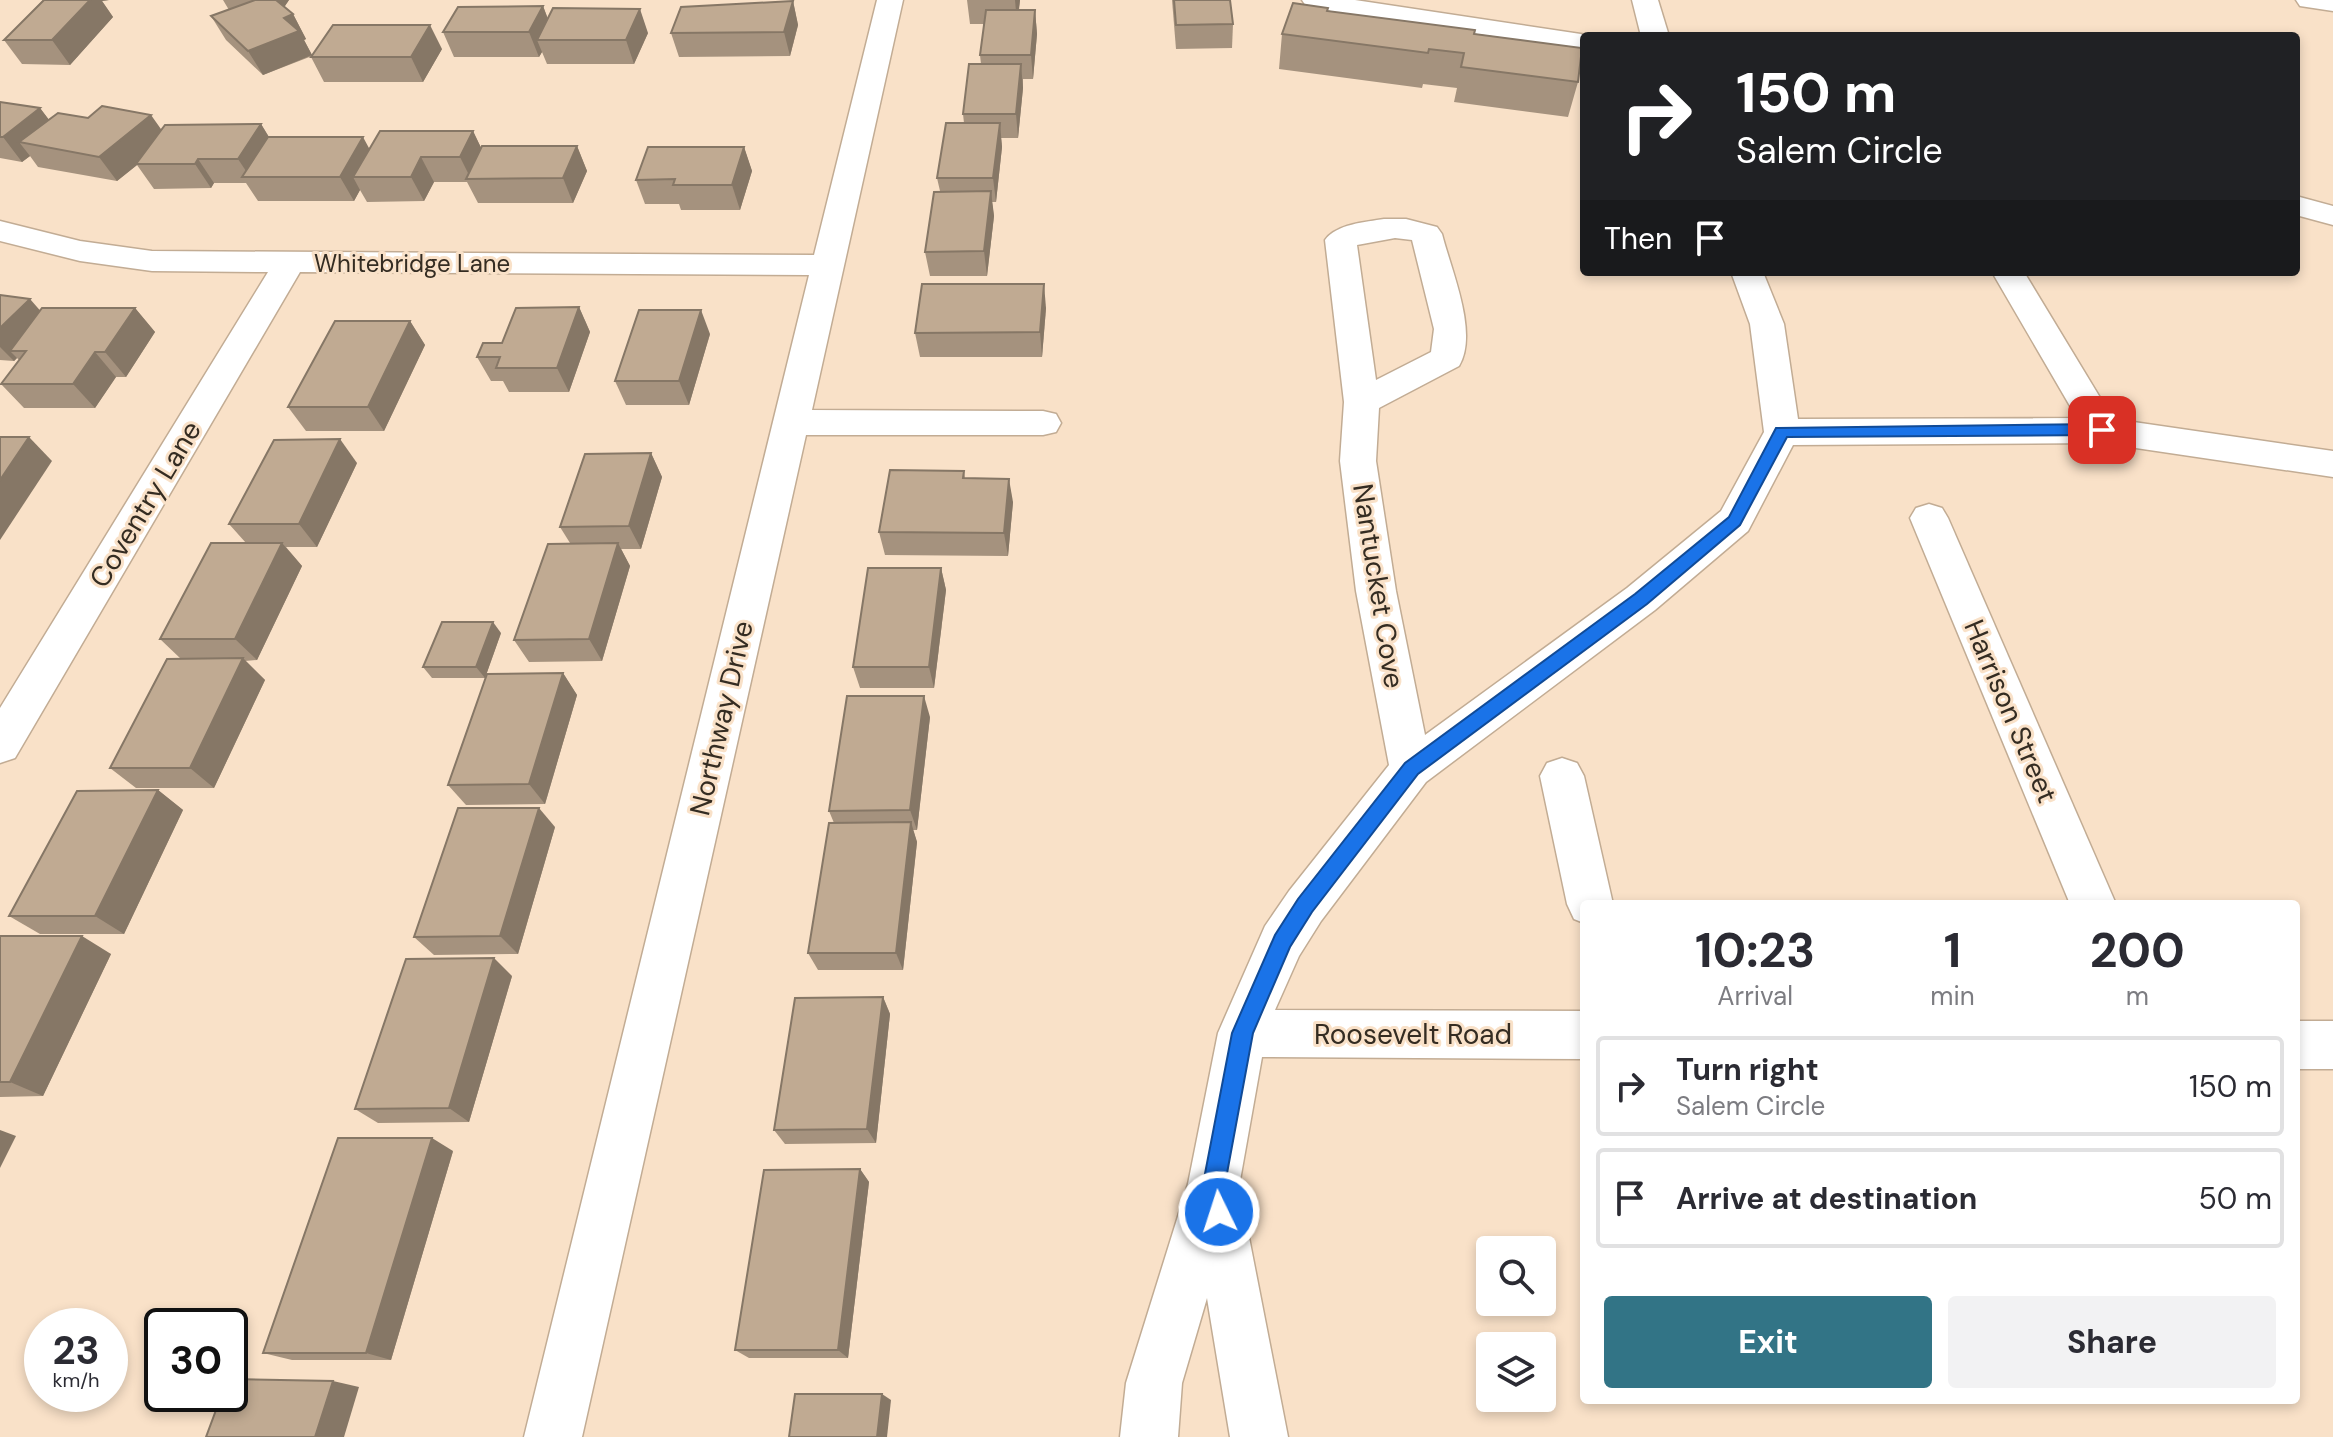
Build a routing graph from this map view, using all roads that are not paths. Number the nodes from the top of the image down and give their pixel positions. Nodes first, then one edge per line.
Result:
1 (890, 0) edge
2 (1315, 0) edge
3 (1645, 0) edge
4 (2309, 0) edge
5 (2333, 3) edge
6 (1399, 8) edge
7 (1654, 32) edge
8 (1580, 40) edge
9 (2300, 206) edge
10 (2333, 216) edge
11 (0, 231) edge
12 (289, 263) junction
13 (828, 265) junction
14 (1749, 276) edge
15 (2010, 276) edge
16 (1362, 402) junction
17 (791, 422) junction
18 (1043, 423) dead end
19 (2102, 430) junction
20 (1782, 432) junction
21 (2328, 471) edge
22 (1929, 518) dead end
23 (0, 745) edge
24 (1411, 769) junction
25 (1562, 776) dead end
26 (1589, 900) edge
27 (2091, 900) edge
28 (1242, 1033) junction
29 (1580, 1035) edge
30 (2300, 1045) edge
31 (2333, 1045) edge
32 (1214, 1184) junction
33 (553, 1437) edge
34 (1149, 1437) edge
35 (1259, 1437) edge

1 - 13 street, Northway Drive
2 - 6 street
3 - 7 street
4 - 5 street
6 - 8 street
9 - 10 street
11 - 12 street, Whitebridge Lane
12 - 13 street, Whitebridge Lane
12 - 23 street, Coventry Lane
13 - 17 street, Northway Drive
14 - 20 street
15 - 19 street
16 - 16 street, Nantucket Cove
16 - 24 street, Nantucket Cove
17 - 18 street
17 - 33 street, Northway Drive
19 - 20 street
19 - 21 street
20 - 24 street
22 - 27 street, Harrison Street
24 - 28 street
25 - 26 street
28 - 29 street, Roosevelt Road
28 - 32 street
30 - 31 street
32 - 34 street
32 - 35 street

